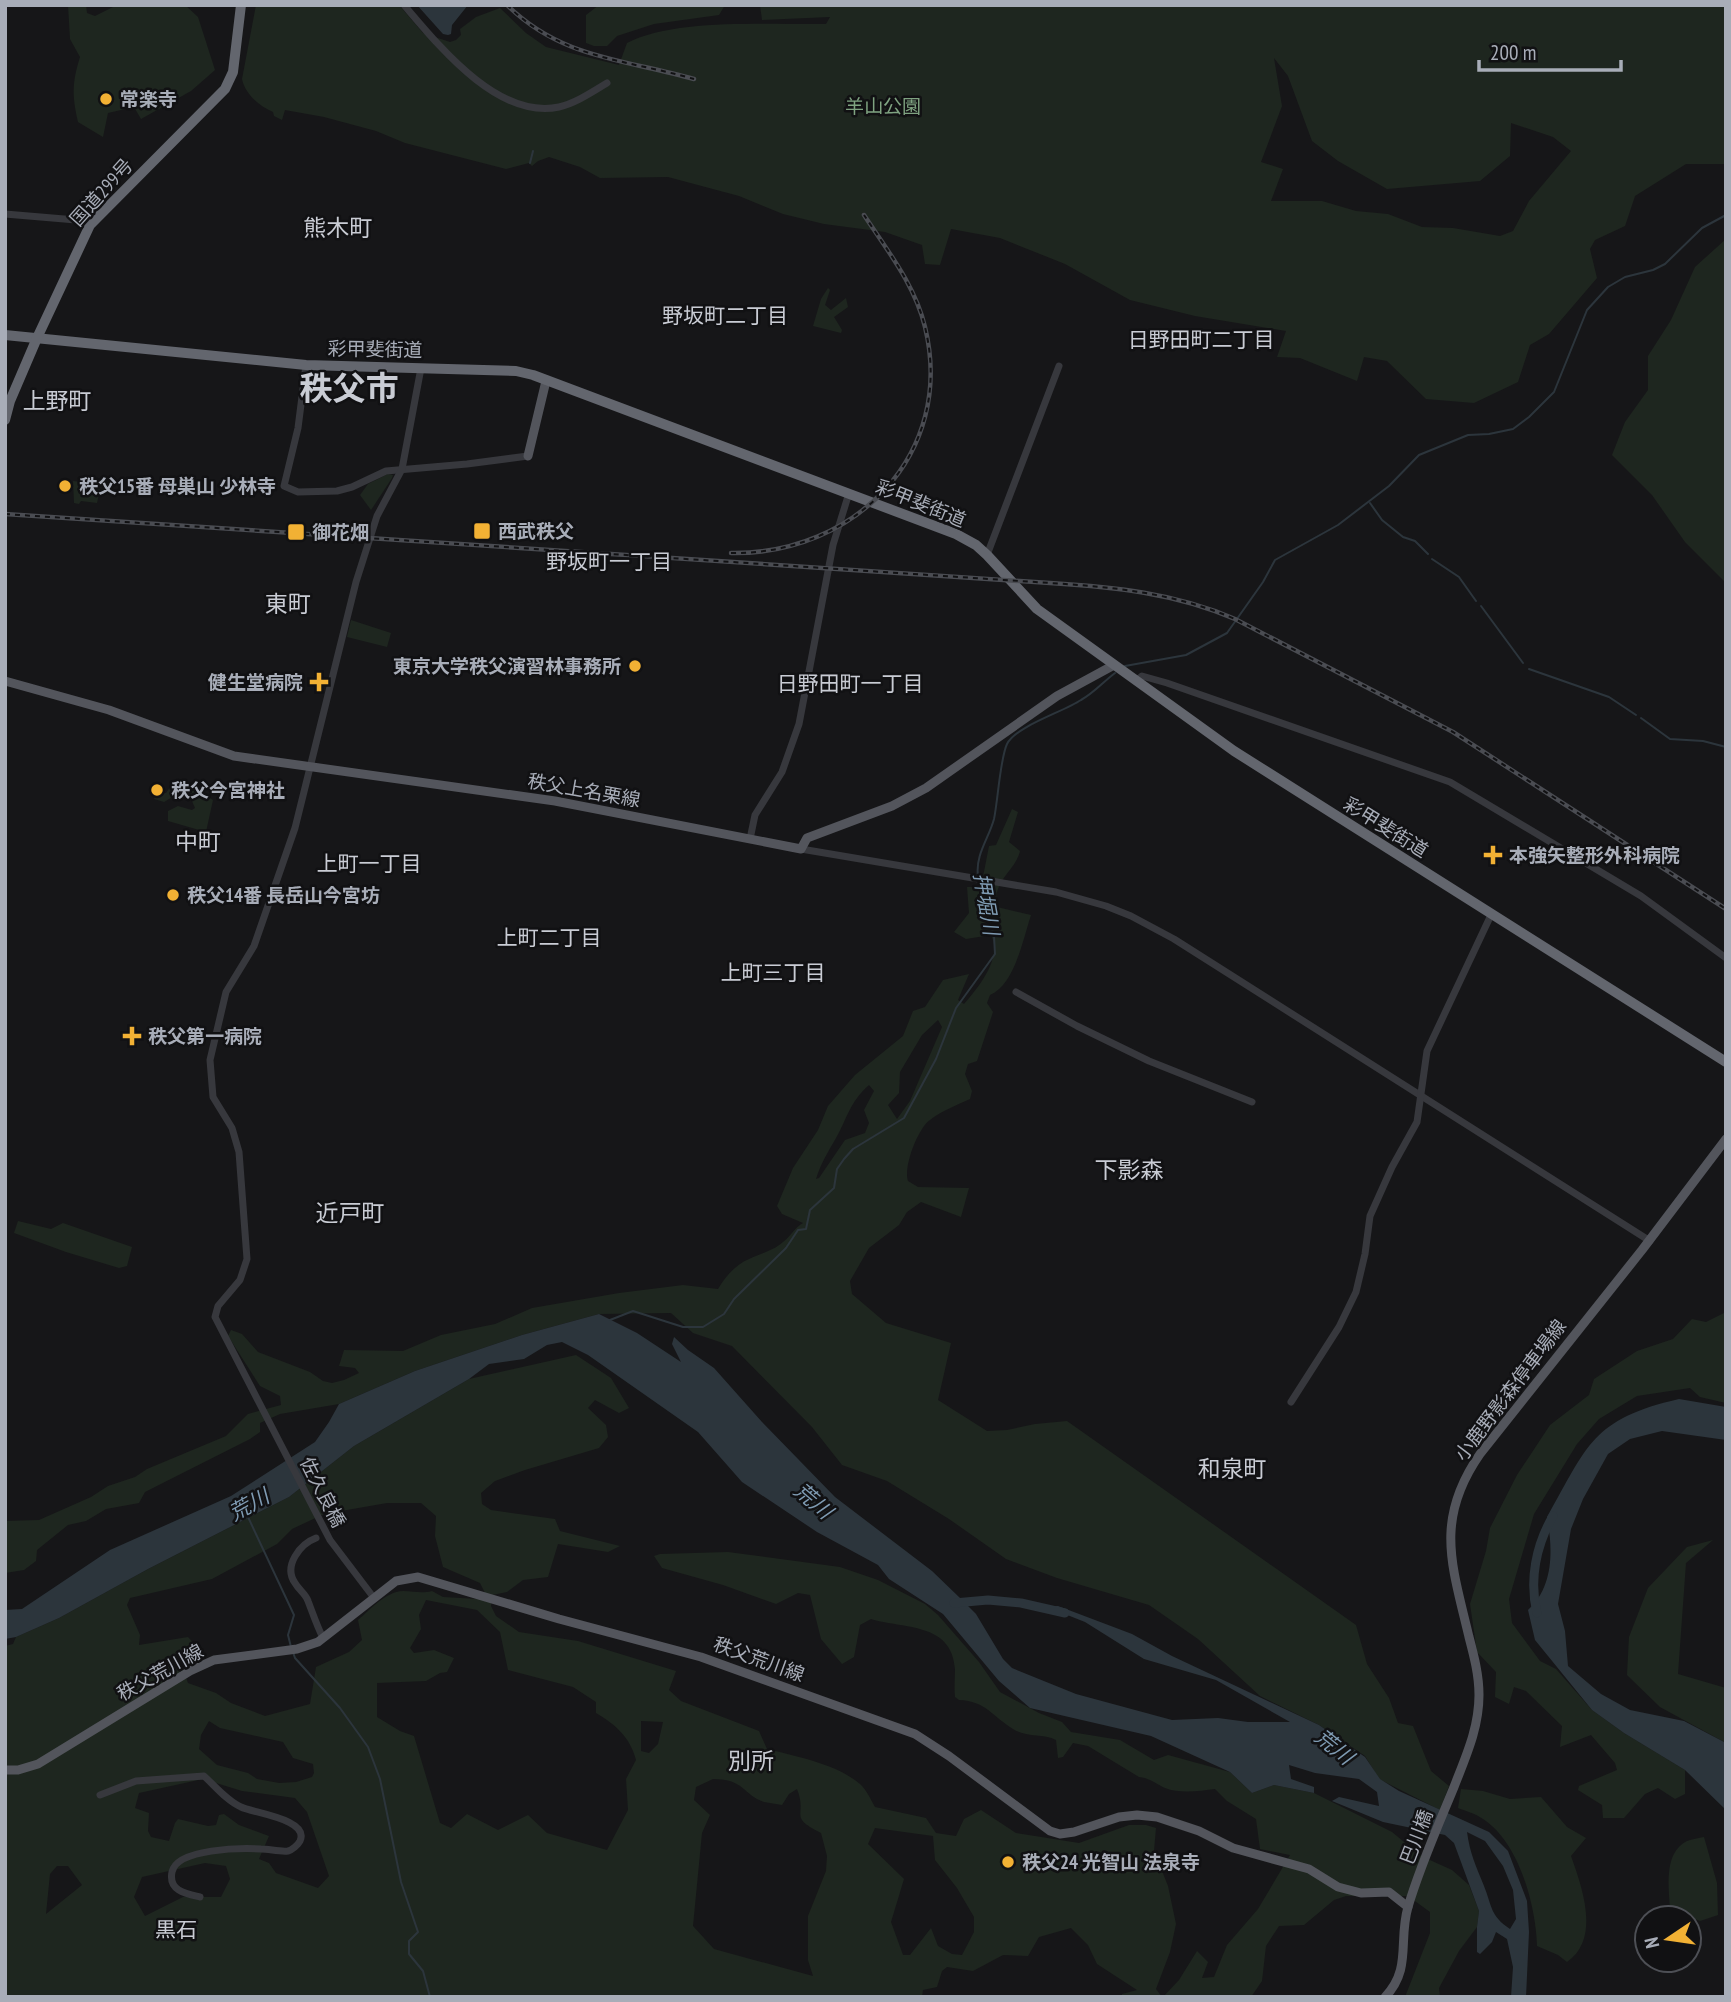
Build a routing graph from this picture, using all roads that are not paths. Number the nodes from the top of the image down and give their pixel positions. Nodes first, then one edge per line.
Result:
1 (241, 5) edge
2 (404, 5) edge
3 (607, 83) dead end
4 (5, 214) edge
5 (90, 225) junction
6 (5, 335) edge
7 (37, 338) junction
8 (306, 365) junction
9 (1059, 366) dead end
10 (421, 368) junction
11 (546, 381) junction
12 (5, 420) edge
13 (528, 456) joint
14 (402, 469) junction
15 (849, 493) junction
16 (987, 555) junction
17 (1116, 666) junction
18 (1133, 678) junction
19 (5, 681) edge
20 (311, 767) junction
21 (750, 839) junction
22 (801, 849) junction
23 (1491, 915) junction
24 (1726, 958) edge
25 (1016, 992) dead end
26 (1726, 1062) edge
27 (1421, 1096) junction
28 (1252, 1102) dead end
29 (1726, 1139) edge
30 (1650, 1241) junction
31 (1291, 1402) dead end
32 (316, 1538) dead end
33 (374, 1598) junction
34 (323, 1638) junction
35 (5, 1770) edge
36 (1454, 1785) joint
37 (100, 1795) dead end
38 (200, 1897) dead end
39 (1409, 1904) junction
40 (1385, 1997) edge

1 - 5 highway, 国道299号
2 - 3 street
4 - 5 street
5 - 7 highway, 国道299号
6 - 7 highway, 彩甲斐街道
7 - 8 highway, 彩甲斐街道
7 - 12 highway, 国道299号
8 - 10 highway, 彩甲斐街道
8 - 14 street
9 - 16 street
10 - 11 highway, 彩甲斐街道
10 - 14 street
11 - 13 main road
11 - 15 highway, 彩甲斐街道
13 - 14 street
14 - 20 street
15 - 16 highway, 彩甲斐街道
15 - 21 street
16 - 17 highway, 彩甲斐街道
17 - 18 highway, 彩甲斐街道
17 - 22 main road
18 - 23 highway, 彩甲斐街道
18 - 24 street
19 - 20 main road, 秩父上名栗線
20 - 21 main road, 秩父上名栗線
20 - 33 street, 佐久良橋
21 - 22 main road, 秩父上名栗線
22 - 27 street
23 - 26 highway, 彩甲斐街道
23 - 27 street
25 - 28 street
27 - 30 street
27 - 31 street
29 - 30 main road, 小鹿野影森停車場線
30 - 36 main road, 小鹿野影森停車場線
32 - 34 street
33 - 34 main road, 秩父荒川線
33 - 39 main road, 秩父荒川線
34 - 35 main road, 秩父荒川線
36 - 39 main road, 巴川橋
37 - 38 street
39 - 40 main road

